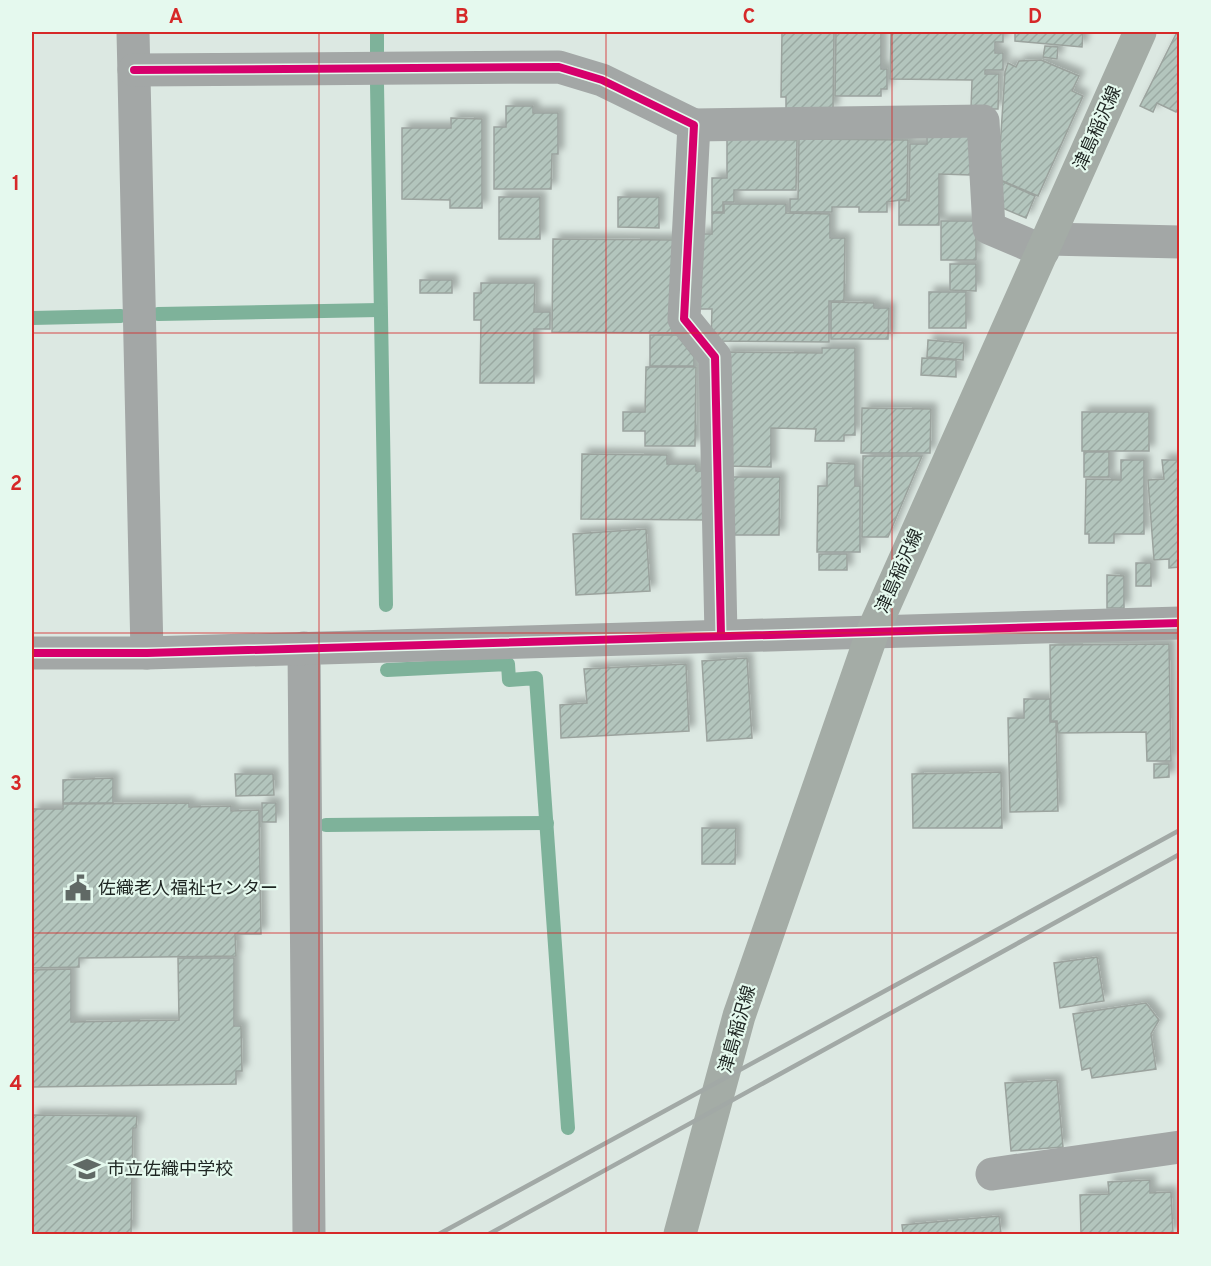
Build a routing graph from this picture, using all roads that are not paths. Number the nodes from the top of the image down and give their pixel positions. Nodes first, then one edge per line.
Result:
1 (134, 32) edge
2 (1140, 32) edge
3 (134, 70) junction
4 (694, 125) junction
5 (1179, 242) edge
6 (1045, 245) junction
7 (1179, 623) edge
8 (873, 631) junction
9 (721, 635) junction
10 (304, 648) junction
11 (32, 653) edge
12 (147, 653) junction
13 (1179, 1147) edge
14 (992, 1174) dead end
15 (309, 1234) edge
16 (680, 1234) edge

1 - 3 street
2 - 6 main road, 津島稲沢線
3 - 4 street
3 - 12 street
4 - 6 street
4 - 9 street
5 - 6 street
6 - 8 main road, 津島稲沢線
7 - 8 street
8 - 9 street
8 - 16 main road, 津島稲沢線
9 - 10 street
10 - 12 street
10 - 15 street
11 - 12 street
13 - 14 street

